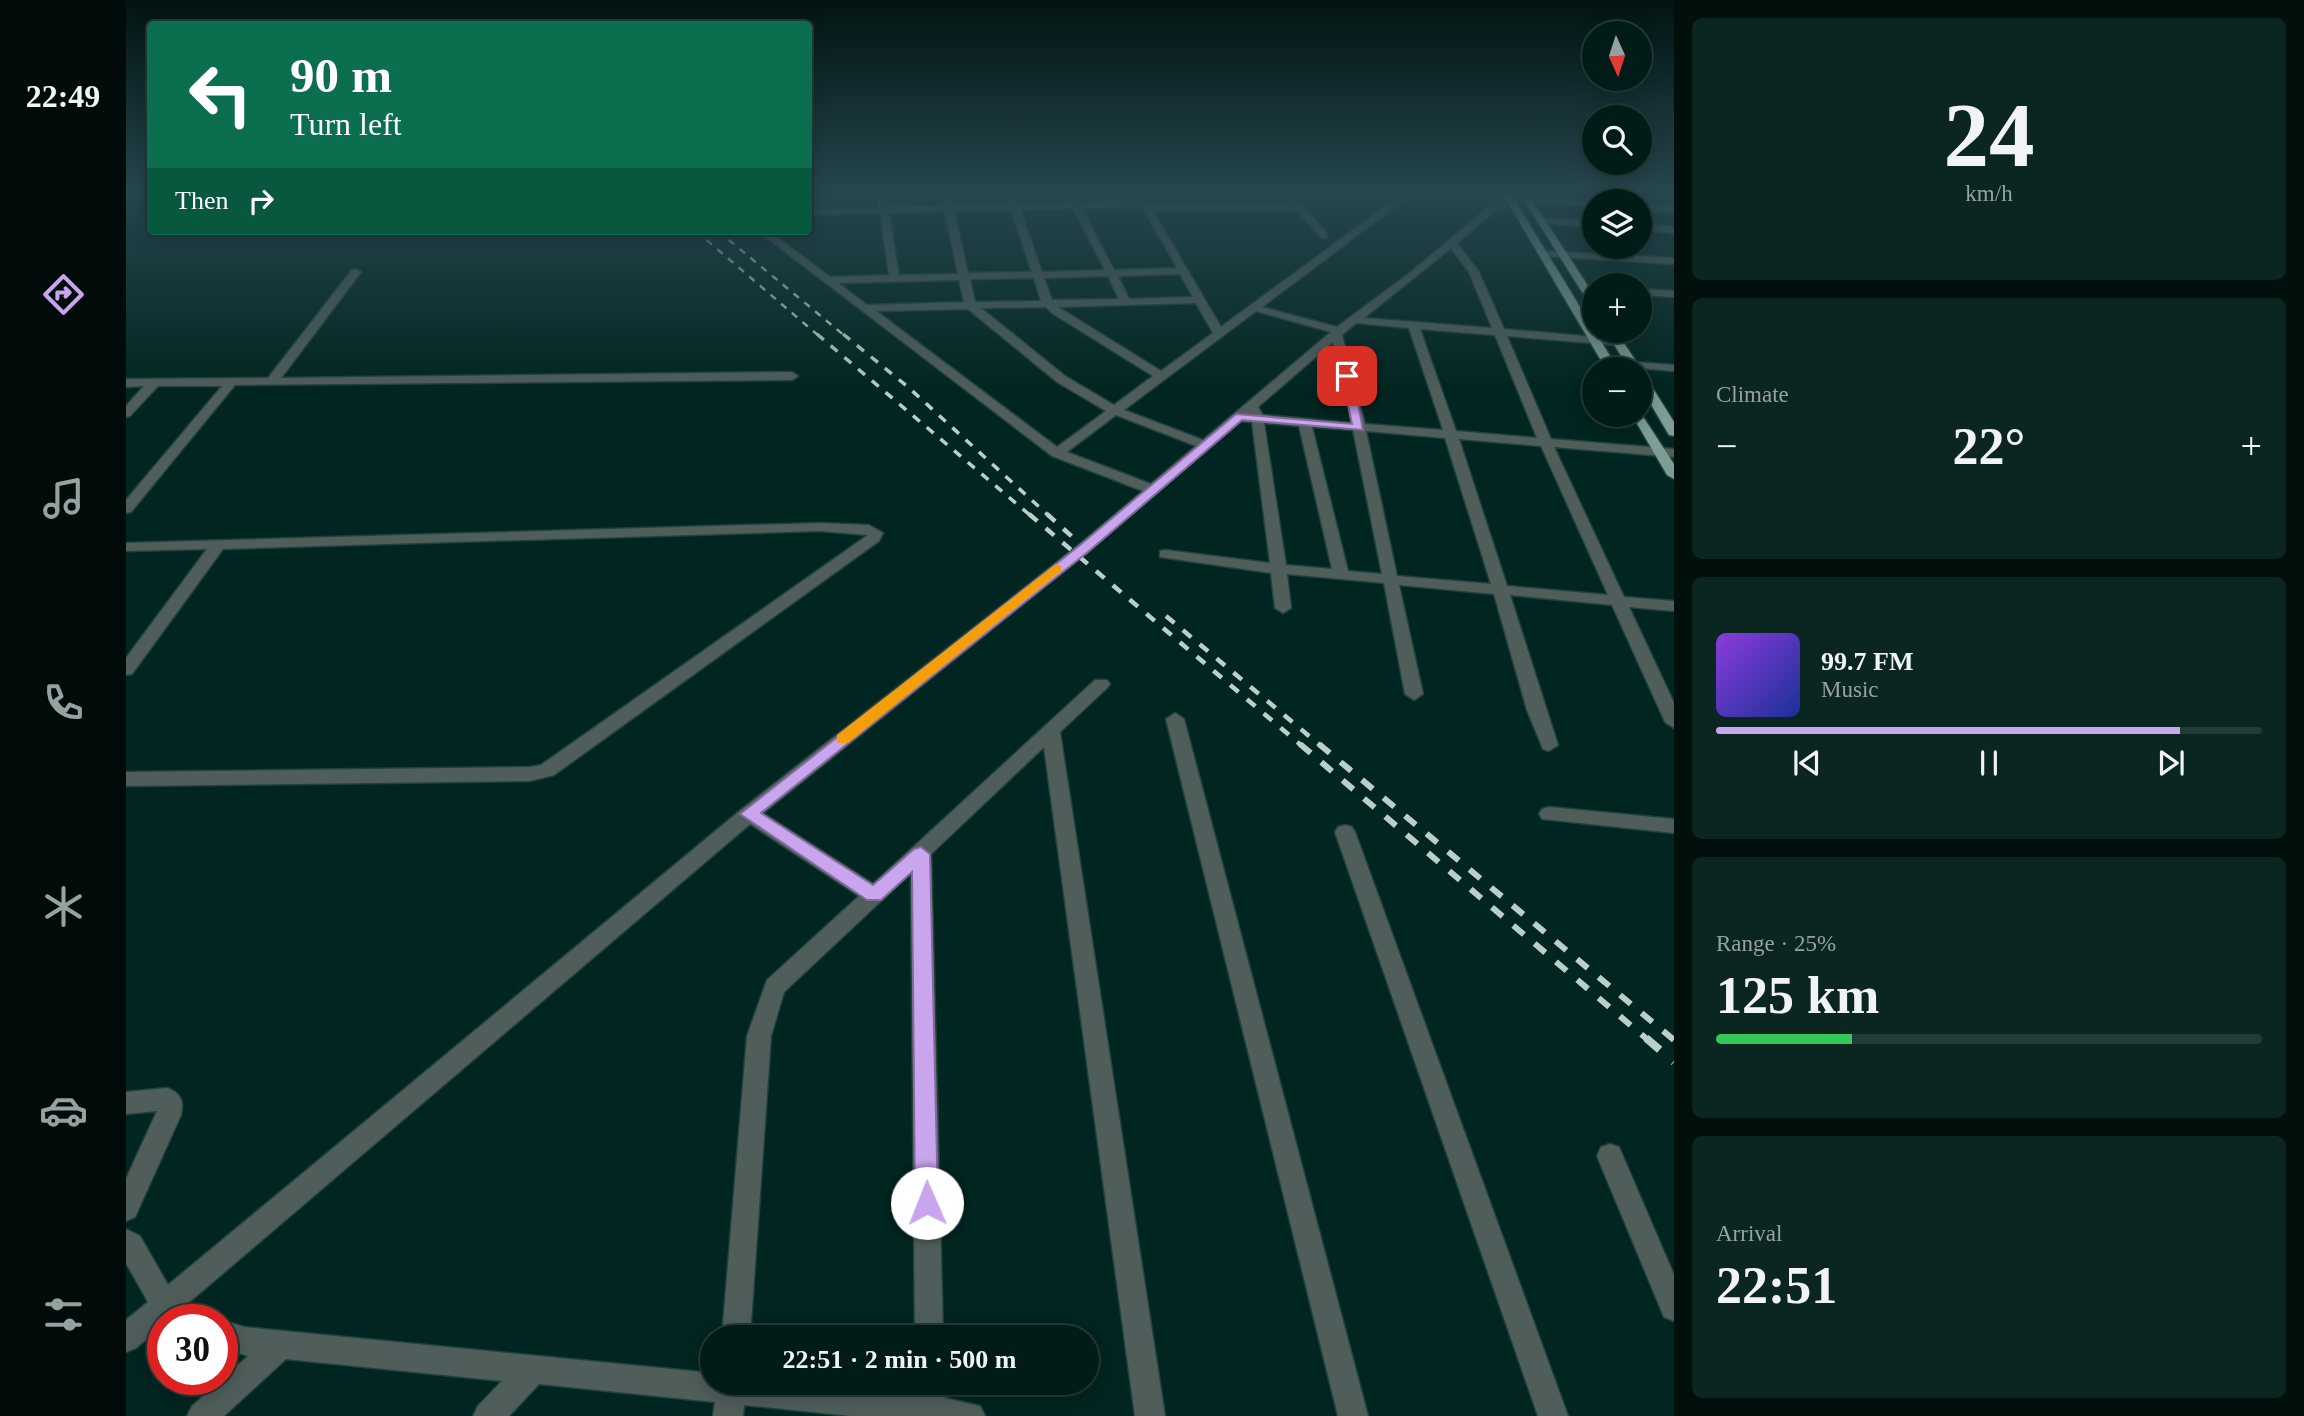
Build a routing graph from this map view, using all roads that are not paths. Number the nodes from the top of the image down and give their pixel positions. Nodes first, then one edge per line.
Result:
1 (803, 260) edge
2 (892, 260) edge
3 (960, 260) edge
4 (1032, 260) edge
5 (1103, 260) edge
6 (1178, 260) edge
7 (1317, 260) edge
8 (1430, 260) edge
9 (1465, 260) edge
10 (1548, 260) edge
11 (1568, 260) edge
12 (1654, 260) edge
13 (1674, 261) edge
14 (1184, 271) junction
15 (356, 272) dead end
16 (1109, 272) junction
17 (1036, 274) junction
18 (963, 275) junction
19 (894, 278) junction
20 (1582, 278) edge
21 (830, 280) junction
22 (1652, 293) edge
23 (1674, 294) edge
24 (1125, 300) junction
25 (1201, 300) junction
26 (1047, 302) junction
27 (970, 305) junction
28 (1252, 307) junction
29 (866, 308) junction
30 (1353, 320) junction
31 (1582, 320) edge
32 (1414, 326) junction
33 (1218, 331) junction
34 (1337, 332) junction
35 (1501, 333) junction
36 (1582, 339) edge
37 (1674, 368) edge
38 (1652, 369) edge
39 (1159, 375) junction
40 (792, 376) dead end
41 (233, 380) junction
42 (273, 380) junction
43 (155, 382) junction
44 (126, 383) edge
45 (1652, 396) edge
46 (1114, 410) junction
47 (126, 412) edge
48 (1256, 412) junction
49 (1305, 423) junction
50 (1648, 427) edge
51 (1359, 428) junction
52 (1674, 432) edge
53 (1452, 435) junction
54 (1546, 443) junction
55 (1206, 446) junction
56 (1667, 452) edge
57 (1057, 453) junction
58 (1674, 475) edge
59 (1153, 490) junction
60 (126, 509) edge
61 (218, 545) junction
62 (126, 547) edge
63 (1165, 554) dead end
64 (1278, 569) junction
65 (1341, 575) junction
66 (1391, 579) junction
67 (1500, 589) junction
68 (1620, 601) junction
69 (1674, 606) edge
70 (1283, 608) dead end
71 (126, 670) edge
72 (1101, 684) dead end
73 (1414, 694) dead end
74 (1175, 719) dead end
75 (1674, 722) edge
76 (1051, 732) junction
77 (1549, 746) dead end
78 (126, 779) edge
79 (749, 814) junction
80 (1549, 814) dead end
81 (1674, 826) edge
82 (1345, 832) dead end
83 (921, 854) junction
84 (874, 895) junction
85 (126, 1103) edge
86 (1610, 1156) dead end
87 (126, 1208) edge
88 (126, 1242) edge
89 (170, 1304) edge
90 (186, 1304) edge
91 (1674, 1307) edge
92 (737, 1325) edge
93 (929, 1325) edge
94 (147, 1328) edge
95 (126, 1338) edge
96 (238, 1339) edge
97 (281, 1345) junction
98 (532, 1371) junction
99 (930, 1396) edge
100 (731, 1397) edge
101 (202, 1416) edge
102 (488, 1416) edge
103 (970, 1416) edge
104 (1150, 1416) edge
105 (1353, 1416) edge
106 (1553, 1416) edge

1 - 21 street
2 - 19 street
3 - 18 street
4 - 17 street
5 - 16 street
6 - 14 street
7 - 28 street
8 - 30 street
9 - 35 street
10 - 31 main road
11 - 20 main road
12 - 13 street
14 - 16 street
14 - 25 street
15 - 42 street
16 - 17 street
16 - 24 street
17 - 18 street
17 - 26 street
18 - 19 street
18 - 27 street
19 - 21 street
21 - 29 street
22 - 23 street
24 - 25 street
24 - 26 street
25 - 33 street
26 - 27 street
26 - 39 street
27 - 29 street
27 - 46 street
28 - 33 street
28 - 34 street
29 - 57 street
30 - 32 street
30 - 34 street
32 - 35 street
32 - 53 street
33 - 39 street
34 - 48 street
34 - 51 street
35 - 36 street
35 - 54 street
37 - 38 street
39 - 46 street
40 - 42 street
41 - 42 street
41 - 43 street
41 - 60 street
43 - 44 street
43 - 47 street
45 - 52 main road
46 - 55 street
46 - 57 street
48 - 49 street
48 - 55 street
48 - 64 street
49 - 51 street
49 - 65 street
50 - 56 main road
51 - 53 street
51 - 66 street
53 - 54 street
53 - 67 street
54 - 56 street
54 - 68 street
55 - 59 street
56 - 58 main road
57 - 59 street
59 - 79 street
61 - 62 street
61 - 71 street
61 - 78 street
63 - 64 street
64 - 65 street
64 - 70 street
65 - 66 street
66 - 67 street
66 - 73 street
67 - 68 street
67 - 77 street
68 - 69 street
68 - 75 street
72 - 76 street
74 - 105 street
76 - 83 street
76 - 104 street
79 - 84 street
79 - 90 street
80 - 81 street
82 - 106 street
83 - 84 street
83 - 93 street
84 - 92 street
85 - 87 street
86 - 91 street
88 - 89 street
94 - 95 street
96 - 97 street
97 - 98 street
97 - 101 street
98 - 100 street
98 - 102 street
99 - 100 street
99 - 103 street

